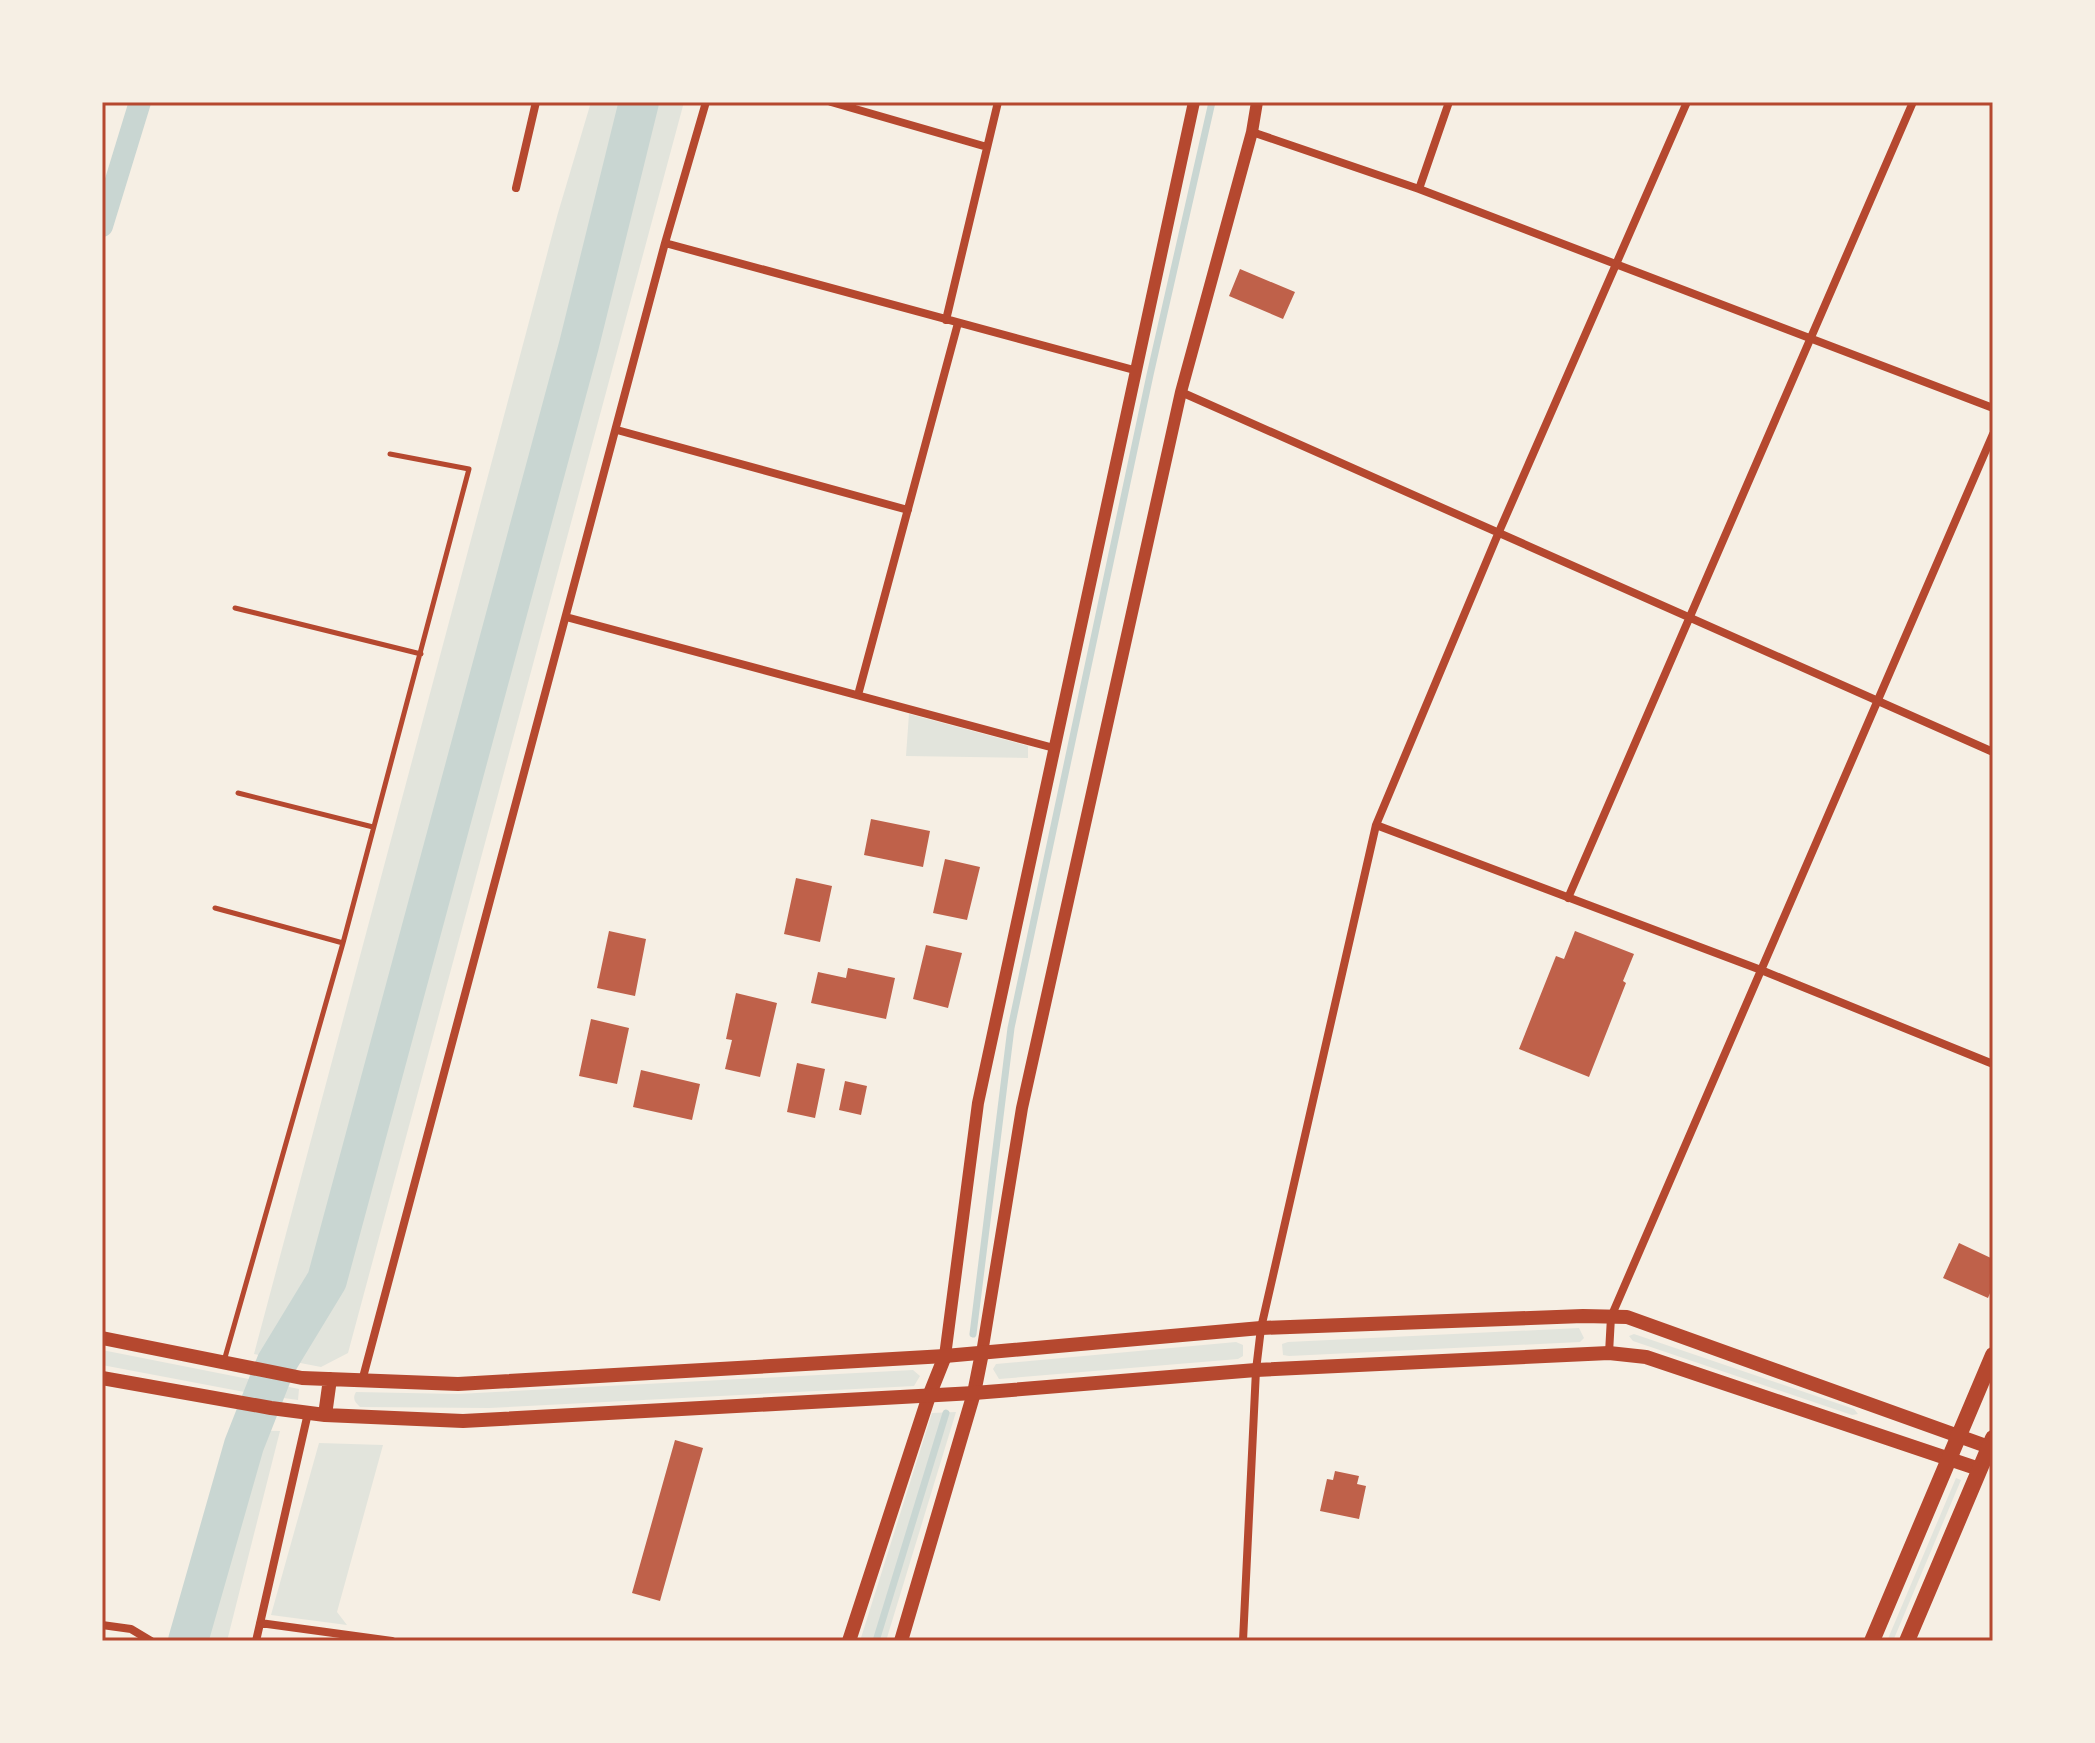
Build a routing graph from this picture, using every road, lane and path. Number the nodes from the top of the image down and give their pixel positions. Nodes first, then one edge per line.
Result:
1 (706, 102) edge
2 (831, 102) edge
3 (998, 102) edge
4 (1194, 102) edge
5 (1257, 102) edge
6 (1449, 102) edge
7 (1687, 102) edge
8 (1913, 102) edge
9 (534, 103) edge
10 (1252, 132) junction
11 (987, 147) junction
12 (516, 188) dead end
13 (1419, 189) junction
14 (665, 243) junction
15 (1616, 265) junction
16 (946, 320) junction
17 (958, 323) junction
18 (1809, 339) junction
19 (1134, 370) junction
20 (1181, 392) junction
21 (1993, 408) edge
22 (617, 430) junction
23 (1993, 434) edge
24 (390, 454) dead end
25 (908, 510) junction
26 (1498, 534) junction
27 (235, 608) dead end
28 (566, 617) junction
29 (1690, 618) junction
30 (421, 654) junction
31 (858, 695) junction
32 (1876, 700) junction
33 (1054, 748) junction
34 (1993, 752) edge
35 (238, 793) dead end
36 (1376, 825) junction
37 (373, 827) junction
38 (1568, 898) junction
39 (215, 908) dead end
40 (343, 943) junction
41 (1761, 970) junction
42 (1993, 1064) edge
43 (1611, 1317) junction
44 (1261, 1328) junction
45 (102, 1338) edge
46 (982, 1353) junction
47 (1609, 1353) junction
48 (1993, 1355) edge
49 (945, 1356) junction
50 (224, 1362) junction
51 (1256, 1370) junction
52 (102, 1378) edge
53 (330, 1379) junction
54 (362, 1381) junction
55 (974, 1393) junction
56 (929, 1396) junction
57 (308, 1413) junction
58 (325, 1415) junction
59 (1958, 1436) junction
60 (1992, 1445) edge
61 (1949, 1458) junction
62 (1986, 1467) edge
63 (260, 1623) junction
64 (102, 1625) edge
65 (151, 1641) edge
66 (256, 1641) edge
67 (392, 1641) edge
68 (849, 1641) edge
69 (901, 1641) edge
70 (1243, 1641) edge
71 (1872, 1641) edge
72 (1907, 1641) edge

1 - 14 street
2 - 11 street
3 - 11 street
4 - 19 street
5 - 10 street
6 - 13 street
7 - 15 street
8 - 18 street
9 - 12 street
10 - 13 street
10 - 20 street
11 - 16 street
13 - 15 street
14 - 16 street
14 - 22 street
15 - 18 street
15 - 26 street
16 - 17 street
17 - 19 street
17 - 25 street
18 - 21 street
18 - 29 street
19 - 33 street
20 - 26 street
20 - 46 street
22 - 25 street
22 - 28 street
23 - 32 street
24 - 30 lane
25 - 31 street
26 - 29 street
26 - 36 street
27 - 30 lane
28 - 31 street
28 - 54 street
29 - 32 street
29 - 38 street
30 - 37 lane
31 - 33 street
32 - 34 street
32 - 41 street
33 - 49 street
35 - 37 lane
36 - 38 street
36 - 44 street
37 - 40 lane
38 - 41 street
39 - 40 lane
40 - 50 lane
41 - 42 street
41 - 43 street
43 - 44 main road
43 - 47 street
43 - 59 main road
44 - 46 main road
44 - 51 street
45 - 50 main road
46 - 49 main road
46 - 55 main road
47 - 51 main road
47 - 61 main road
48 - 59 highway
49 - 54 main road
49 - 56 main road
50 - 53 main road
51 - 55 main road
51 - 70 street
52 - 57 main road
53 - 54 main road
53 - 58 main road
55 - 56 main road
55 - 69 main road
56 - 58 main road
56 - 68 main road
57 - 58 main road
57 - 63 street
59 - 60 main road
59 - 61 highway
60 - 62 highway
61 - 62 main road
61 - 71 highway
62 - 72 highway
63 - 66 street
63 - 67 street
64 - 65 street

